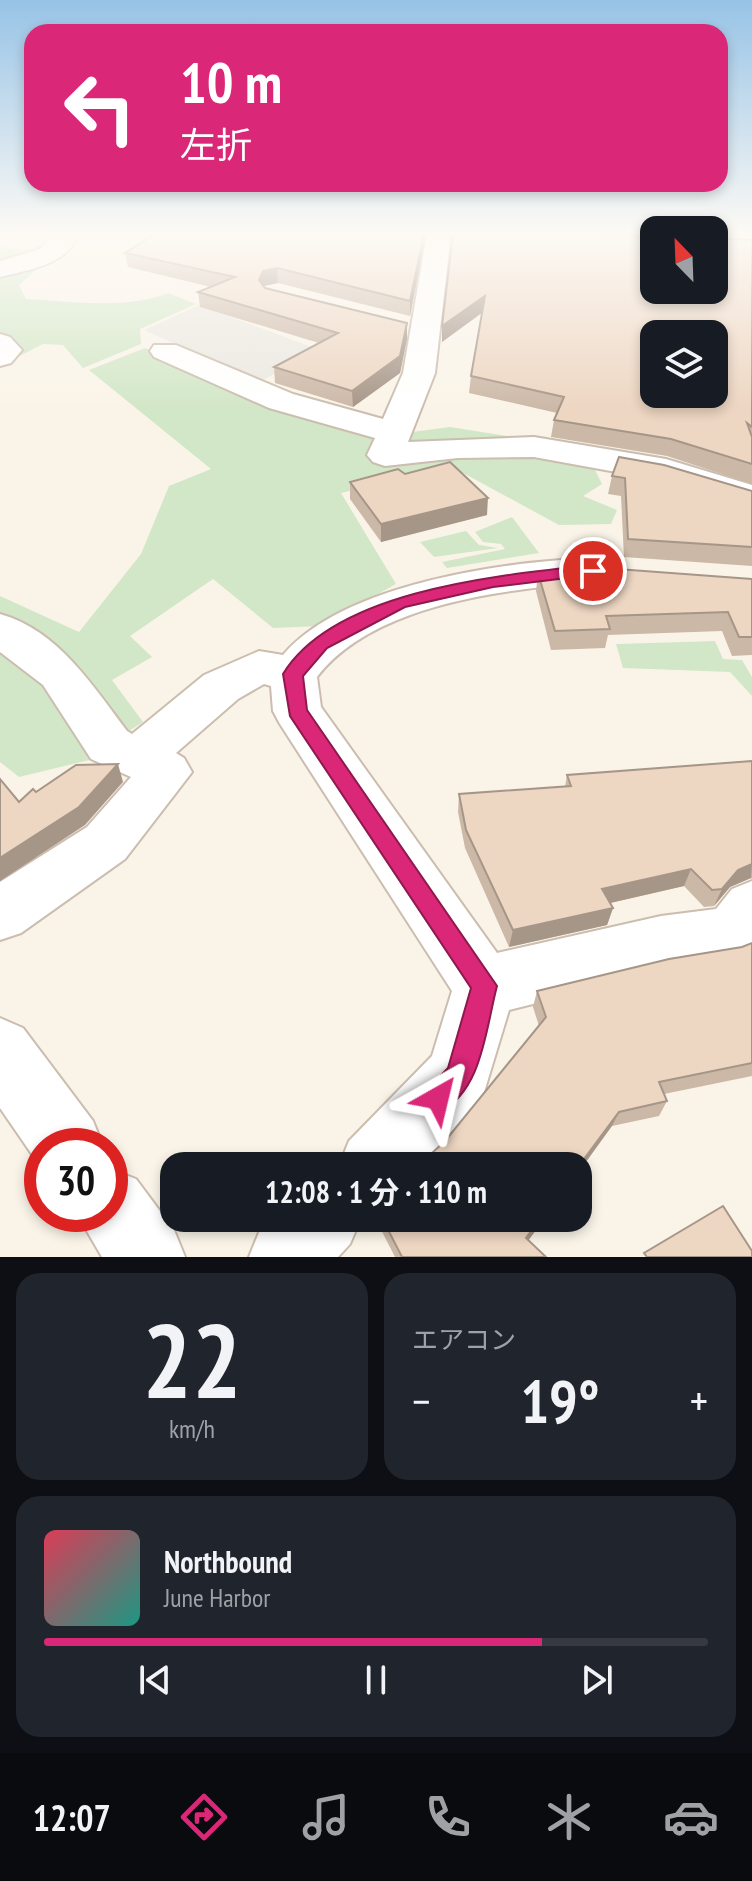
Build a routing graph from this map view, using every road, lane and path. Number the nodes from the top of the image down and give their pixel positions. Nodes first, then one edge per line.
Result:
1 (432, 293) edge
2 (397, 324) edge
3 (426, 332) junction
4 (0, 343) edge
5 (165, 351) dead end
6 (0, 357) edge
7 (390, 444) junction
8 (752, 497) edge
9 (641, 574) edge
10 (0, 629) edge
11 (293, 674) junction
12 (138, 757) junction
13 (752, 907) edge
14 (0, 914) edge
15 (484, 986) junction
16 (0, 1051) edge
17 (55, 1128) edge
18 (387, 1152) edge
19 (128, 1230) edge
20 (311, 1232) edge
21 (147, 1257) edge
22 (287, 1257) edge

1 - 3 street
2 - 3 street
3 - 7 street
4 - 6 street
5 - 7 street
7 - 8 street
9 - 11 street
10 - 12 street
11 - 12 street
11 - 15 street
12 - 14 street
13 - 15 street
15 - 18 street
16 - 17 street
19 - 21 street
20 - 22 street

